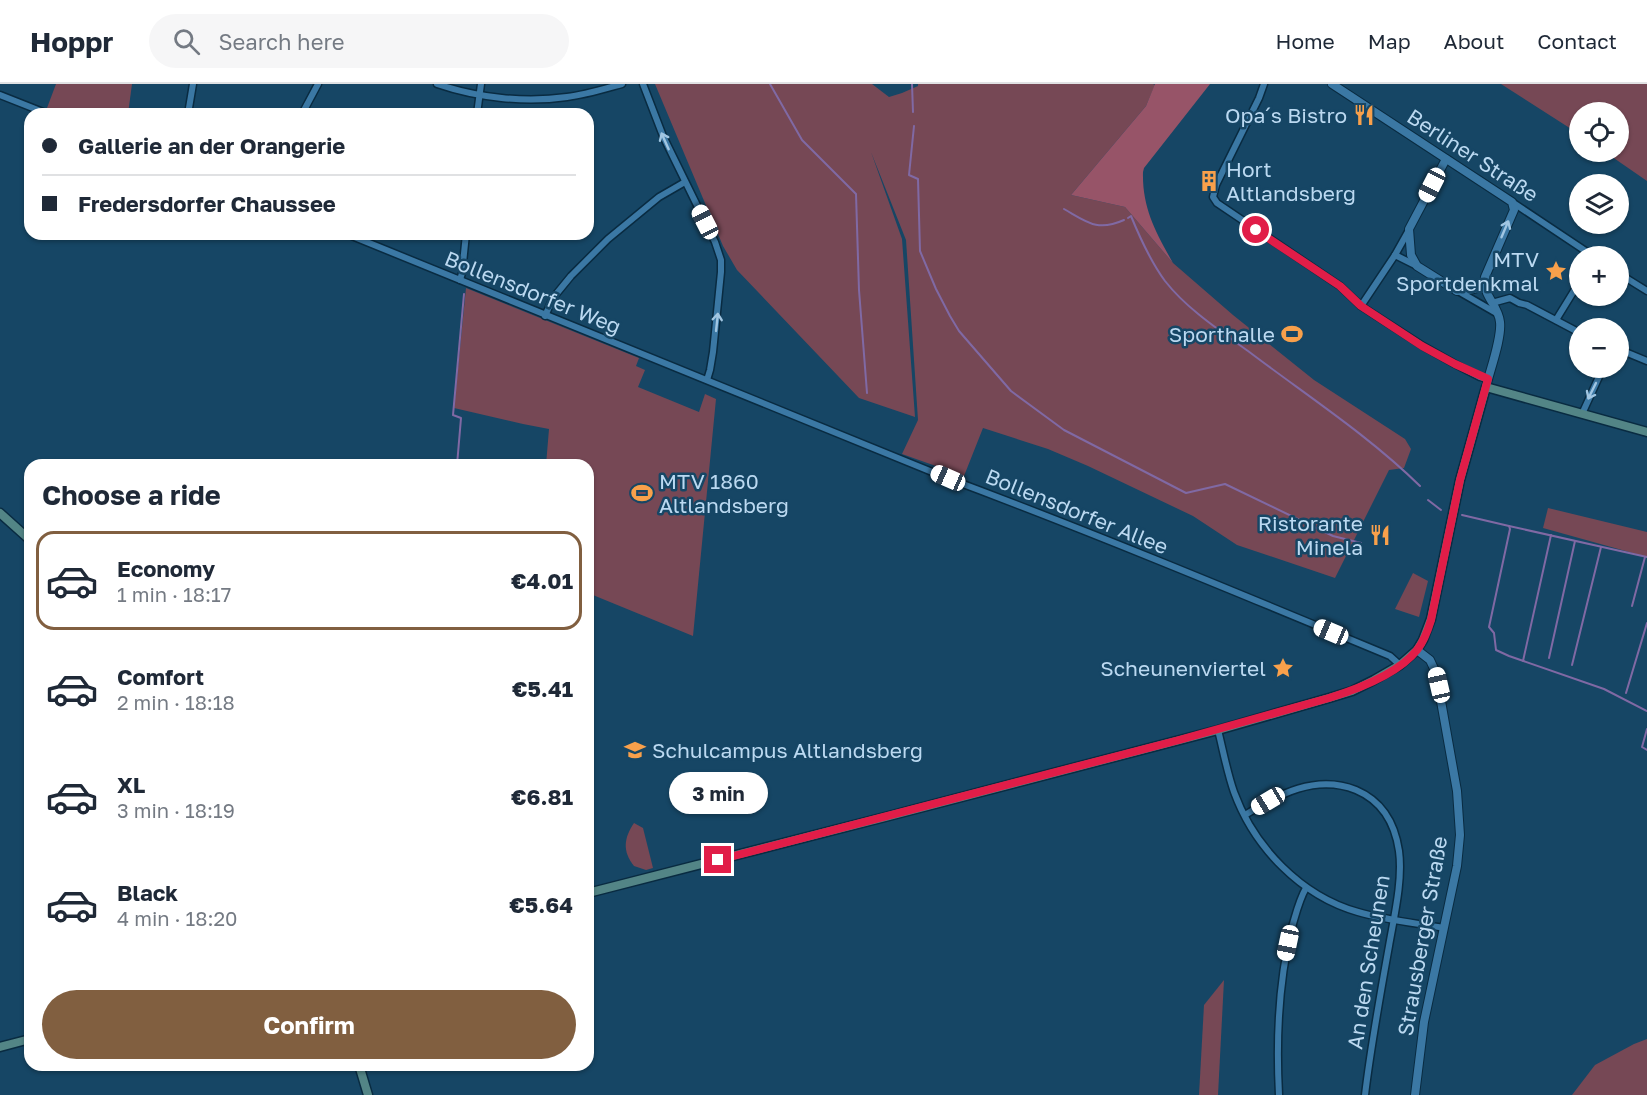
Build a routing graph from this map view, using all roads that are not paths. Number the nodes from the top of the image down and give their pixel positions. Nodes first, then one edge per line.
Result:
1 (193, 84) edge
2 (318, 84) edge
3 (437, 84) edge
4 (481, 84) edge
5 (622, 84) edge
6 (644, 84) edge
7 (1264, 84) edge
8 (1332, 84) edge
9 (479, 94) junction
10 (0, 95) edge
11 (33, 108) edge
12 (189, 108) edge
13 (305, 108) edge
14 (478, 108) edge
15 (1446, 159) junction
16 (685, 182) junction
17 (1512, 202) junction
18 (1409, 229) junction
19 (361, 240) edge
20 (464, 240) edge
21 (1578, 246) edge
22 (1395, 255) junction
23 (1417, 267) junction
24 (460, 280) junction
25 (1629, 280) edge
26 (1484, 286) junction
27 (1457, 291) junction
28 (1647, 291) edge
29 (1569, 299) edge
30 (1492, 303) junction
31 (1361, 306) junction
32 (1498, 314) junction
33 (545, 315) junction
34 (1556, 320) junction
35 (1569, 327) edge
36 (1629, 354) edge
37 (1647, 360) edge
38 (1598, 378) edge
39 (707, 380) junction
40 (1487, 383) junction
41 (1582, 414) junction
42 (1647, 432) edge
43 (0, 513) edge
44 (24, 535) edge
45 (1417, 650) junction
46 (1400, 665) junction
47 (1218, 730) junction
48 (1245, 815) junction
49 (1306, 888) junction
50 (594, 891) edge
51 (1393, 919) junction
52 (1444, 928) junction
53 (24, 1041) edge
54 (0, 1047) edge
55 (361, 1071) edge
56 (368, 1095) edge
57 (1279, 1095) edge
58 (1365, 1095) edge
59 (1415, 1095) edge

1 - 12 street
2 - 13 street
3 - 9 street
4 - 9 street
5 - 9 street
16 -> 6 street
7 - 31 street
8 - 15 street, Berliner Straße
9 - 14 street
10 - 11 street
15 - 17 street, Berliner Straße
15 - 18 street
16 - 33 street
39 -> 16 street
17 - 21 street, Berliner Straße
26 -> 17 street
18 - 22 street
18 - 23 street
19 - 24 street, Bollensdorfer Weg
20 - 24 street
22 - 23 street
22 - 31 street
23 - 27 street
24 - 33 street, Bollensdorfer Weg
25 - 28 street
26 - 27 street
26 - 30 street
27 - 32 street
29 - 34 street
30 - 32 street
30 - 34 street
31 - 40 street
32 - 40 street
33 - 39 street, Bollensdorfer Weg
34 - 35 street
36 - 37 street
38 -> 41 street
39 - 46 street, Bollensdorfer Allee
40 - 41 main road
40 - 45 main road
41 - 42 main road
43 - 44 main road
45 - 46 main road
45 - 52 street, Strausberger Straße
46 - 47 main road
47 - 48 street
47 - 50 main road
48 - 49 street
48 - 51 street, An den Scheunen
49 - 51 street
49 - 57 street
51 - 52 street
51 - 58 street, An den Scheunen
52 - 59 street, Strausberger Straße
53 - 54 main road
55 - 56 main road

